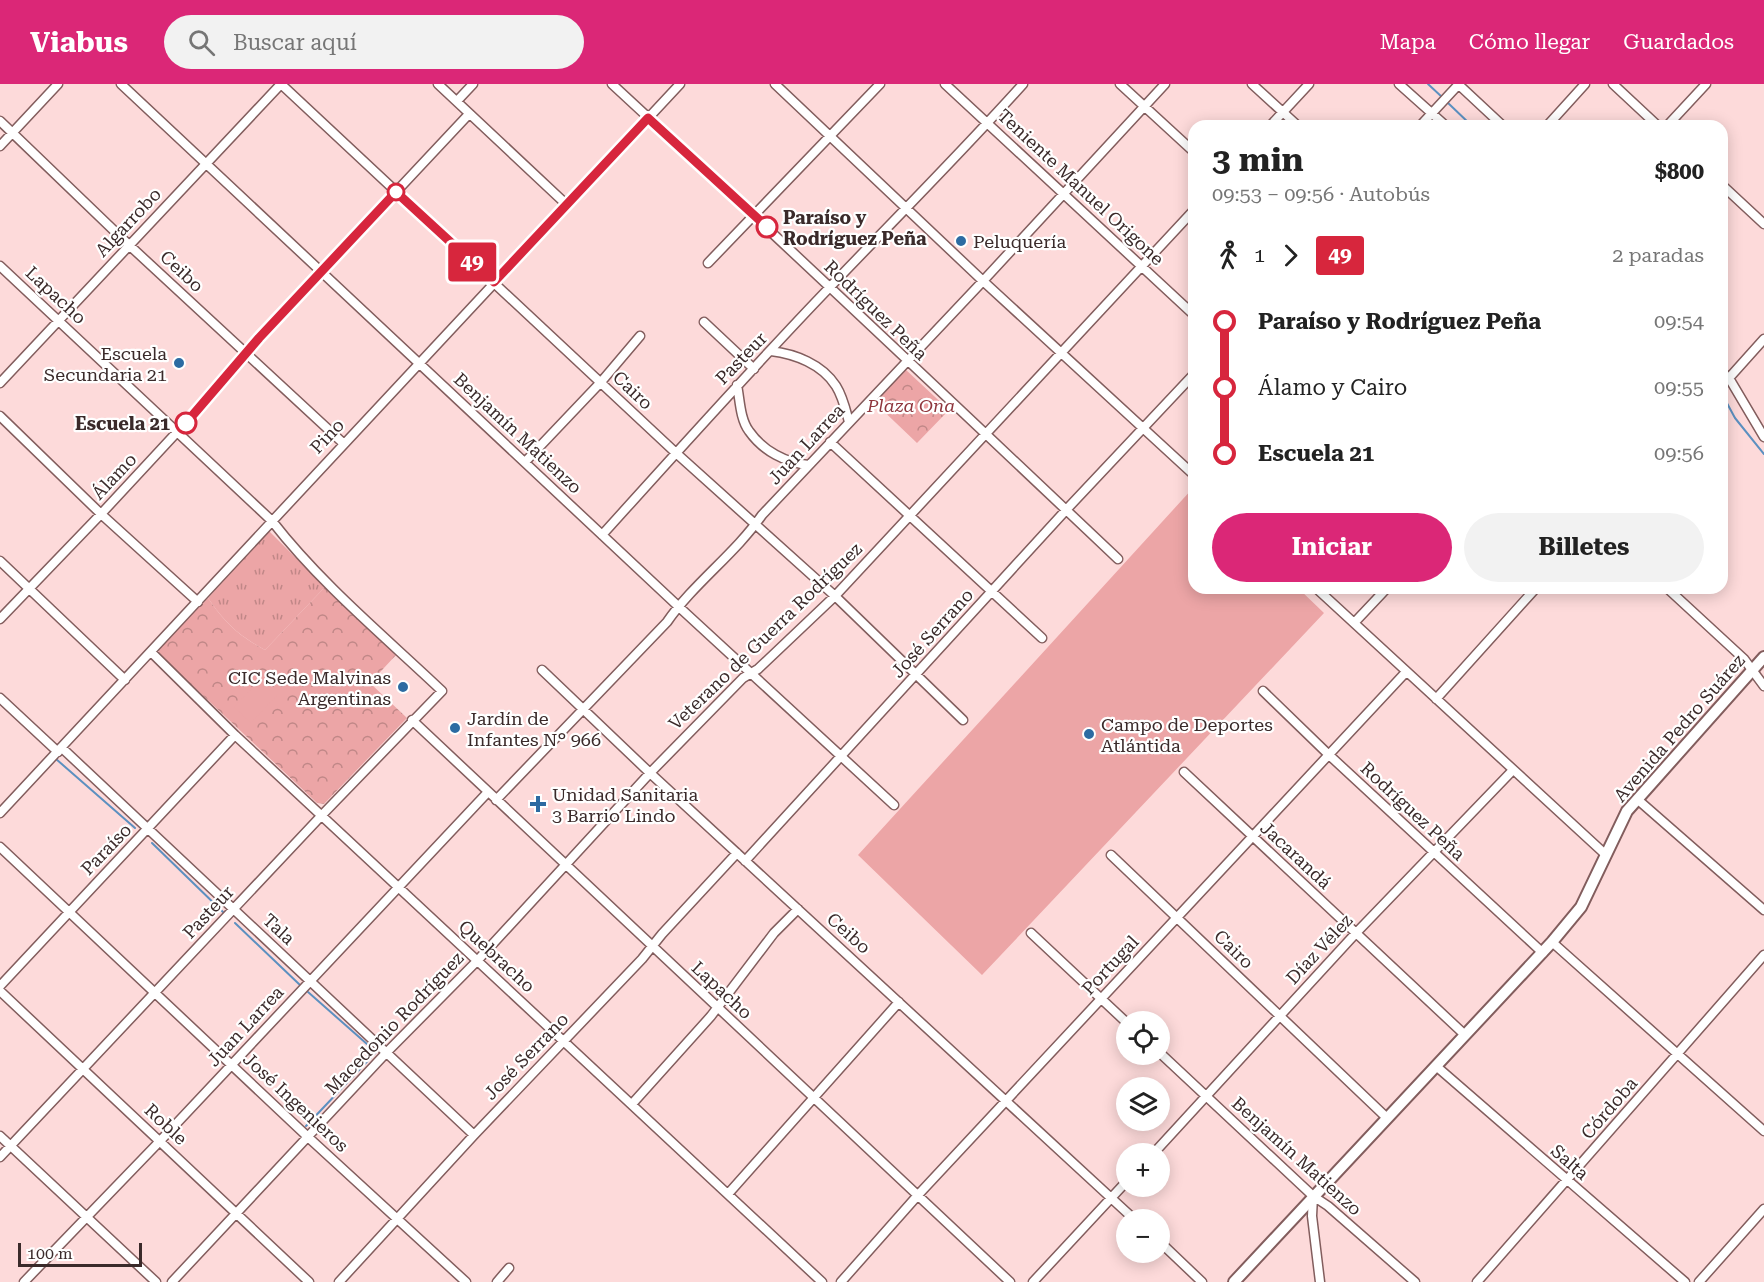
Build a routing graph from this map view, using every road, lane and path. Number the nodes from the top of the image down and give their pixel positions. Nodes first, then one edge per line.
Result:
1 (58, 84) edge
2 (121, 84) edge
3 (281, 84) edge
4 (438, 84) edge
5 (473, 84) edge
6 (612, 84) edge
7 (680, 84) edge
8 (775, 84) edge
9 (880, 84) edge
10 (945, 84) edge
11 (1023, 84) edge
12 (1120, 84) edge
13 (1165, 84) edge
14 (1252, 84) edge
15 (1309, 84) edge
16 (1399, 84) edge
17 (1459, 84) edge
18 (1585, 84) edge
19 (1613, 84) edge
20 (1706, 84) edge
21 (457, 101) junction
22 (1145, 107) junction
23 (1283, 112) junction
24 (1432, 113) junction
25 (469, 114) junction
26 (648, 118) junction
27 (1276, 120) edge
28 (1292, 120) edge
29 (1426, 120) edge
30 (1440, 120) edge
31 (1497, 120) edge
32 (1552, 120) edge
33 (1652, 120) edge
34 (1673, 120) edge
35 (0, 121) edge
36 (987, 124) junction
37 (12, 133) junction
38 (831, 136) junction
39 (0, 146) edge
40 (1188, 146) edge
41 (207, 163) junction
42 (1728, 191) edge
43 (396, 192) junction
44 (1064, 193) junction
45 (567, 205) junction
46 (908, 208) junction
47 (754, 215) junction
48 (1188, 216) edge
49 (1764, 224) edge
50 (129, 244) junction
51 (708, 263) dead end
52 (0, 266) edge
53 (1142, 266) junction
54 (322, 270) junction
55 (983, 281) junction
56 (494, 282) junction
57 (829, 288) junction
58 (1188, 309) edge
59 (58, 320) junction
60 (704, 322) dead end
61 (640, 336) dead end
62 (1764, 339) edge
63 (771, 351) junction
64 (1062, 352) junction
65 (247, 353) junction
66 (419, 362) junction
67 (907, 362) junction
68 (754, 369) junction
69 (1728, 373) edge
70 (1188, 381) edge
71 (1728, 381) edge
72 (601, 382) junction
73 (0, 383) edge
74 (737, 385) junction
75 (0, 417) edge
76 (849, 423) junction
77 (1144, 429) junction
78 (177, 432) junction
79 (985, 435) junction
80 (1764, 437) edge
81 (830, 442) junction
82 (343, 443) junction
83 (676, 453) junction
84 (525, 462) junction
85 (809, 465) junction
86 (1188, 469) edge
87 (1066, 510) junction
88 (101, 514) junction
89 (909, 515) junction
90 (272, 521) junction
91 (756, 524) junction
92 (602, 535) junction
93 (1118, 560) dead end
94 (0, 561) edge
95 (28, 589) junction
96 (992, 592) junction
97 (1323, 594) edge
98 (1381, 594) edge
99 (1531, 594) edge
100 (1674, 594) edge
101 (835, 596) junction
102 (198, 602) junction
103 (679, 607) junction
104 (0, 620) edge
105 (1354, 623) junction
106 (1042, 638) dead end
107 (151, 652) junction
108 (1764, 657) edge
109 (542, 670) dead end
110 (1751, 671) junction
111 (1406, 672) junction
112 (751, 673) junction
113 (917, 675) junction
114 (125, 680) junction
115 (1764, 686) edge
116 (442, 691) joint
117 (1263, 691) dead end
118 (0, 698) edge
119 (1436, 699) junction
120 (584, 710) junction
121 (412, 720) junction
122 (963, 720) dead end
123 (235, 735) junction
124 (60, 750) junction
125 (1328, 754) junction
126 (841, 756) junction
127 (1513, 770) junction
128 (1184, 772) dead end
129 (650, 773) junction
130 (488, 792) junction
131 (1636, 799) junction
132 (496, 800) junction
133 (894, 806) dead end
134 (0, 813) edge
135 (322, 815) junction
136 (147, 829) junction
137 (1252, 836) junction
138 (0, 847) edge
139 (737, 853) junction
140 (1435, 854) junction
141 (1605, 854) junction
142 (1111, 855) dead end
143 (746, 861) junction
144 (566, 866) junction
145 (398, 886) junction
146 (233, 909) junction
147 (798, 909) junction
148 (1764, 910) edge
149 (69, 912) junction
150 (1177, 917) junction
151 (1031, 933) dead end
152 (1356, 933) junction
153 (1552, 942) junction
154 (651, 947) junction
155 (1543, 953) junction
156 (1764, 955) edge
157 (477, 961) junction
158 (310, 981) junction
159 (0, 986) edge
160 (0, 991) edge
161 (155, 993) junction
162 (1102, 999) junction
163 (899, 1002) junction
164 (717, 1008) junction
165 (1116, 1012) edge
166 (1280, 1015) junction
167 (1465, 1035) junction
168 (564, 1040) junction
169 (386, 1053) junction
170 (1678, 1054) junction
171 (1170, 1062) edge
172 (232, 1065) junction
173 (1436, 1066) junction
174 (83, 1070) junction
175 (1206, 1096) junction
176 (814, 1098) junction
177 (1008, 1101) junction
178 (632, 1104) junction
179 (1387, 1118) junction
180 (1764, 1131) edge
181 (474, 1135) junction
182 (0, 1136) edge
183 (309, 1138) junction
184 (160, 1141) junction
185 (1163, 1143) edge
186 (11, 1146) junction
187 (0, 1157) edge
188 (1567, 1181) junction
189 (1116, 1193) edge
190 (728, 1194) junction
191 (918, 1195) junction
192 (1313, 1196) junction
193 (1112, 1198) junction
194 (1124, 1209) edge
195 (1764, 1209) edge
196 (237, 1214) junction
197 (87, 1218) junction
198 (397, 1218) junction
199 (1170, 1252) edge
200 (509, 1268) dead end
201 (24, 1282) edge
202 (156, 1282) edge
203 (172, 1282) edge
204 (309, 1282) edge
205 (339, 1282) edge
206 (466, 1282) edge
207 (497, 1282) edge
208 (822, 1282) edge
209 (841, 1282) edge
210 (1010, 1282) edge
211 (1033, 1282) edge
212 (1202, 1282) edge
213 (1234, 1282) edge
214 (1320, 1282) edge
215 (1415, 1282) edge
216 (1477, 1282) edge
217 (1685, 1282) edge
218 (1699, 1282) edge

1 - 37 street
2 - 41 street, Benjamín Matienzo
3 - 41 street, Algarrobo
3 - 43 street, Cairo
4 - 21 street
5 - 21 street
6 - 26 street, Rodríguez Peña
7 - 26 street, Pino
8 - 38 street
9 - 38 street
10 - 36 street, Teniente Manuel Origone
11 - 36 street, Pasteur
12 - 22 street
13 - 22 street, Juan Larrea
14 - 23 street
15 - 23 street
16 - 24 street
17 - 24 street
17 - 31 street
18 - 32 street
19 - 33 street
20 - 34 street
21 - 25 street
22 - 40 street
22 - 44 street, Juan Larrea
23 - 27 street
23 - 28 street
24 - 29 street
24 - 30 street
25 - 43 street, Álamo
25 - 45 street
26 - 45 street, Pino
26 - 47 street, Rodríguez Peña
35 - 37 street, Ceibo
36 - 44 street, Teniente Manuel Origone
36 - 46 street, Pasteur
37 - 39 street
37 - 50 street, Ceibo
38 - 46 street
38 - 47 street
41 - 50 street, Algarrobo
41 - 54 street, Benjamín Matienzo
42 - 49 street
43 - 54 street, Álamo
43 - 56 street, Cairo
44 - 53 street, Teniente Manuel Origone
44 - 55 street, Juan Larrea
45 - 56 street, Pino
46 - 55 street
46 - 57 street, Pasteur
47 - 51 street
47 - 57 street, Rodríguez Peña
48 - 53 street, Veterano de Guerra Rodríguez
50 - 59 street, Algarrobo
50 - 65 street, Ceibo
52 - 59 street, Lapacho
53 - 58 street, Teniente Manuel Origone
53 - 64 street, Veterano de Guerra Rodríguez
54 - 65 street, Álamo
54 - 66 street, Benjamín Matienzo
55 - 64 street
55 - 67 street, Juan Larrea
56 - 66 street, Pino
56 - 72 street, Cairo
57 - 63 street, Pasteur
57 - 67 street, Rodríguez Peña
59 - 73 street, Algarrobo
59 - 78 street, Lapacho
60 - 68 street
61 - 72 street
62 - 69 street
63 - 68 street, Pasteur
63 - 76 street
64 - 77 street
64 - 79 street, Veterano de Guerra Rodríguez
65 - 78 street, Álamo
65 - 82 street, Ceibo
66 - 82 street, Pino
66 - 84 street, Benjamín Matienzo
67 - 76 street, Juan Larrea
67 - 79 street, Rodríguez Peña
68 - 74 street, Pasteur
70 - 77 street, José Serrano
71 - 80 street
72 - 83 street, Cairo
72 - 84 street
74 - 83 street, Pasteur
74 - 85 street
75 - 88 street
76 - 81 street, Juan Larrea
77 - 86 street
77 - 87 street, José Serrano
78 - 88 street, Álamo
78 - 90 street, Lapacho
79 - 87 street, Rodríguez Peña
79 - 89 street, Veterano de Guerra Rodríguez
81 - 85 street, Juan Larrea
81 - 89 street
82 - 90 street, Pino
83 - 91 street, Cairo
83 - 92 street, Pasteur
84 - 92 street, Benjamín Matienzo
85 - 91 street, Juan Larrea
87 - 93 street, Rodríguez Peña
87 - 96 street, José Serrano
88 - 95 street, Álamo
88 - 102 street
89 - 96 street
89 - 101 street, Veterano de Guerra Rodríguez
90 - 102 street, Pino
90 - 116 street, Lapacho
91 - 101 street, Cairo
91 - 103 street, Juan Larrea
92 - 103 street, Benjamín Matienzo
94 - 95 street
95 - 104 street, Álamo
95 - 114 street
96 - 106 street
96 - 113 street, José Serrano
97 - 105 street
98 - 105 street
99 - 119 street
100 - 110 street
101 - 112 street, Veterano de Guerra Rodríguez
101 - 113 street, Cairo
102 - 107 street, Pino
103 - 112 street, Benjamín Matienzo
103 - 120 street, Juan Larrea
105 - 111 street
107 - 114 street, Pino
107 - 123 street, Quebracho
108 - 110 main road, Avenida Pedro Suárez
109 - 120 street, Ceibo
110 - 115 street
110 - 131 main road, Avenida Pedro Suárez
111 - 119 street
111 - 125 street, Portugal
112 - 126 street, Benjamín Matienzo
112 - 129 street, Veterano de Guerra Rodríguez
113 - 122 street, Cairo
113 - 126 street, José Serrano
114 - 124 street, Pino
116 - 121 street, Pasteur
117 - 125 street, Rodríguez Peña
118 - 124 street, Tala
119 - 127 street
120 - 129 street, Ceibo
120 - 132 street, Juan Larrea
121 - 130 street, Lapacho
121 - 135 street, Pasteur
123 - 135 street, Quebracho
123 - 136 street, Paraíso
124 - 134 street, Pino
124 - 136 street, Tala
125 - 137 street, Portugal
125 - 140 street, Rodríguez Peña
126 - 133 street, Benjamín Matienzo
126 - 143 street, José Serrano
127 - 140 street, Díaz Vélez
127 - 141 street
128 - 137 street, Jacarandá
129 - 139 street, Ceibo
129 - 144 street, Veterano de Guerra Rodríguez
130 - 132 street, Lapacho
130 - 145 street, Juan Larrea
131 - 141 main road, Avenida Pedro Suárez
131 - 148 street
132 - 144 street, Lapacho
135 - 145 street, Quebracho
135 - 146 street, Pasteur
136 - 146 street, Tala
136 - 149 street, Paraíso
137 - 150 street, Portugal
137 - 152 street, Jacarandá
138 - 149 street, José Ingenieros
139 - 143 street, Ceibo
139 - 154 street, José Serrano
140 - 152 street, Díaz Vélez
140 - 155 street, Rodríguez Peña
141 - 153 main road, Avenida Pedro Suárez
142 - 150 street, Cairo
143 - 147 street, Ceibo
144 - 154 street, Lapacho
144 - 157 street, Macedonio Rodríguez
145 - 157 street, Quebracho
145 - 158 street, Juan Larrea
146 - 158 street, Tala
146 - 161 street, Pasteur
147 - 163 street, Ceibo
147 - 164 street
149 - 159 street, Paraíso
149 - 161 street, José Ingenieros
150 - 162 street, Portugal
150 - 166 street, Cairo
151 - 162 street
152 - 166 street, Díaz Vélez
152 - 167 street, Jacarandá
153 - 155 main road, Avenida Pedro Suárez
153 - 170 street
154 - 164 street, Lapacho
154 - 168 street, José Serrano
155 - 167 main road, Avenida Pedro Suárez
156 - 170 street, Córdoba
157 - 168 street, Quebracho
157 - 169 street, Macedonio Rodríguez
158 - 169 street, Tala
158 - 172 street, Juan Larrea
160 - 174 street, Roble
161 - 172 street, José Ingenieros
161 - 174 street, Pasteur
162 - 165 street
162 - 177 street, Portugal
163 - 176 street
163 - 177 street, Ceibo
164 - 176 street, Lapacho
164 - 178 street
166 - 175 street, Díaz Vélez
166 - 179 street, Cairo
167 - 173 main road, Avenida Pedro Suárez
168 - 178 street, Quebracho
168 - 181 street, José Serrano
169 - 181 street, Tala
169 - 183 street, Macedonio Rodríguez
170 - 180 street
170 - 188 street, Córdoba
171 - 175 street, Benjamín Matienzo
172 - 183 street, José Ingenieros
172 - 184 street, Juan Larrea
173 - 179 main road, Avenida Pedro Suárez
173 - 188 street, Salta
174 - 184 street, Roble
174 - 186 street, Pasteur
175 - 185 street, Díaz Vélez
175 - 192 street, Benjamín Matienzo
176 - 190 street
176 - 191 street, Lapacho
177 - 191 street, Portugal
177 - 193 street, Ceibo
178 - 190 street, Quebracho
179 - 192 main road, Avenida Pedro Suárez
181 - 198 street, José Serrano
182 - 186 street
183 - 196 street, Macedonio Rodríguez
183 - 198 street, José Ingenieros
184 - 196 street, Roble
184 - 197 street, Juan Larrea
186 - 187 street, Pasteur
186 - 197 street
188 - 216 street, Córdoba
188 - 217 street, Salta
189 - 193 street
190 - 208 street, Quebracho
191 - 209 street, Portugal
191 - 210 street, Lapacho
192 - 213 main road, Avenida Pedro Suárez
192 - 214 street
192 - 215 street, Benjamín Matienzo
193 - 194 street, Ceibo
193 - 211 street
195 - 218 street
196 - 203 street, Macedonio Rodríguez
196 - 204 street, Roble
197 - 201 street, Juan Larrea
197 - 202 street
198 - 205 street, José Serrano
198 - 206 street, José Ingenieros
199 - 212 street
200 - 207 street

